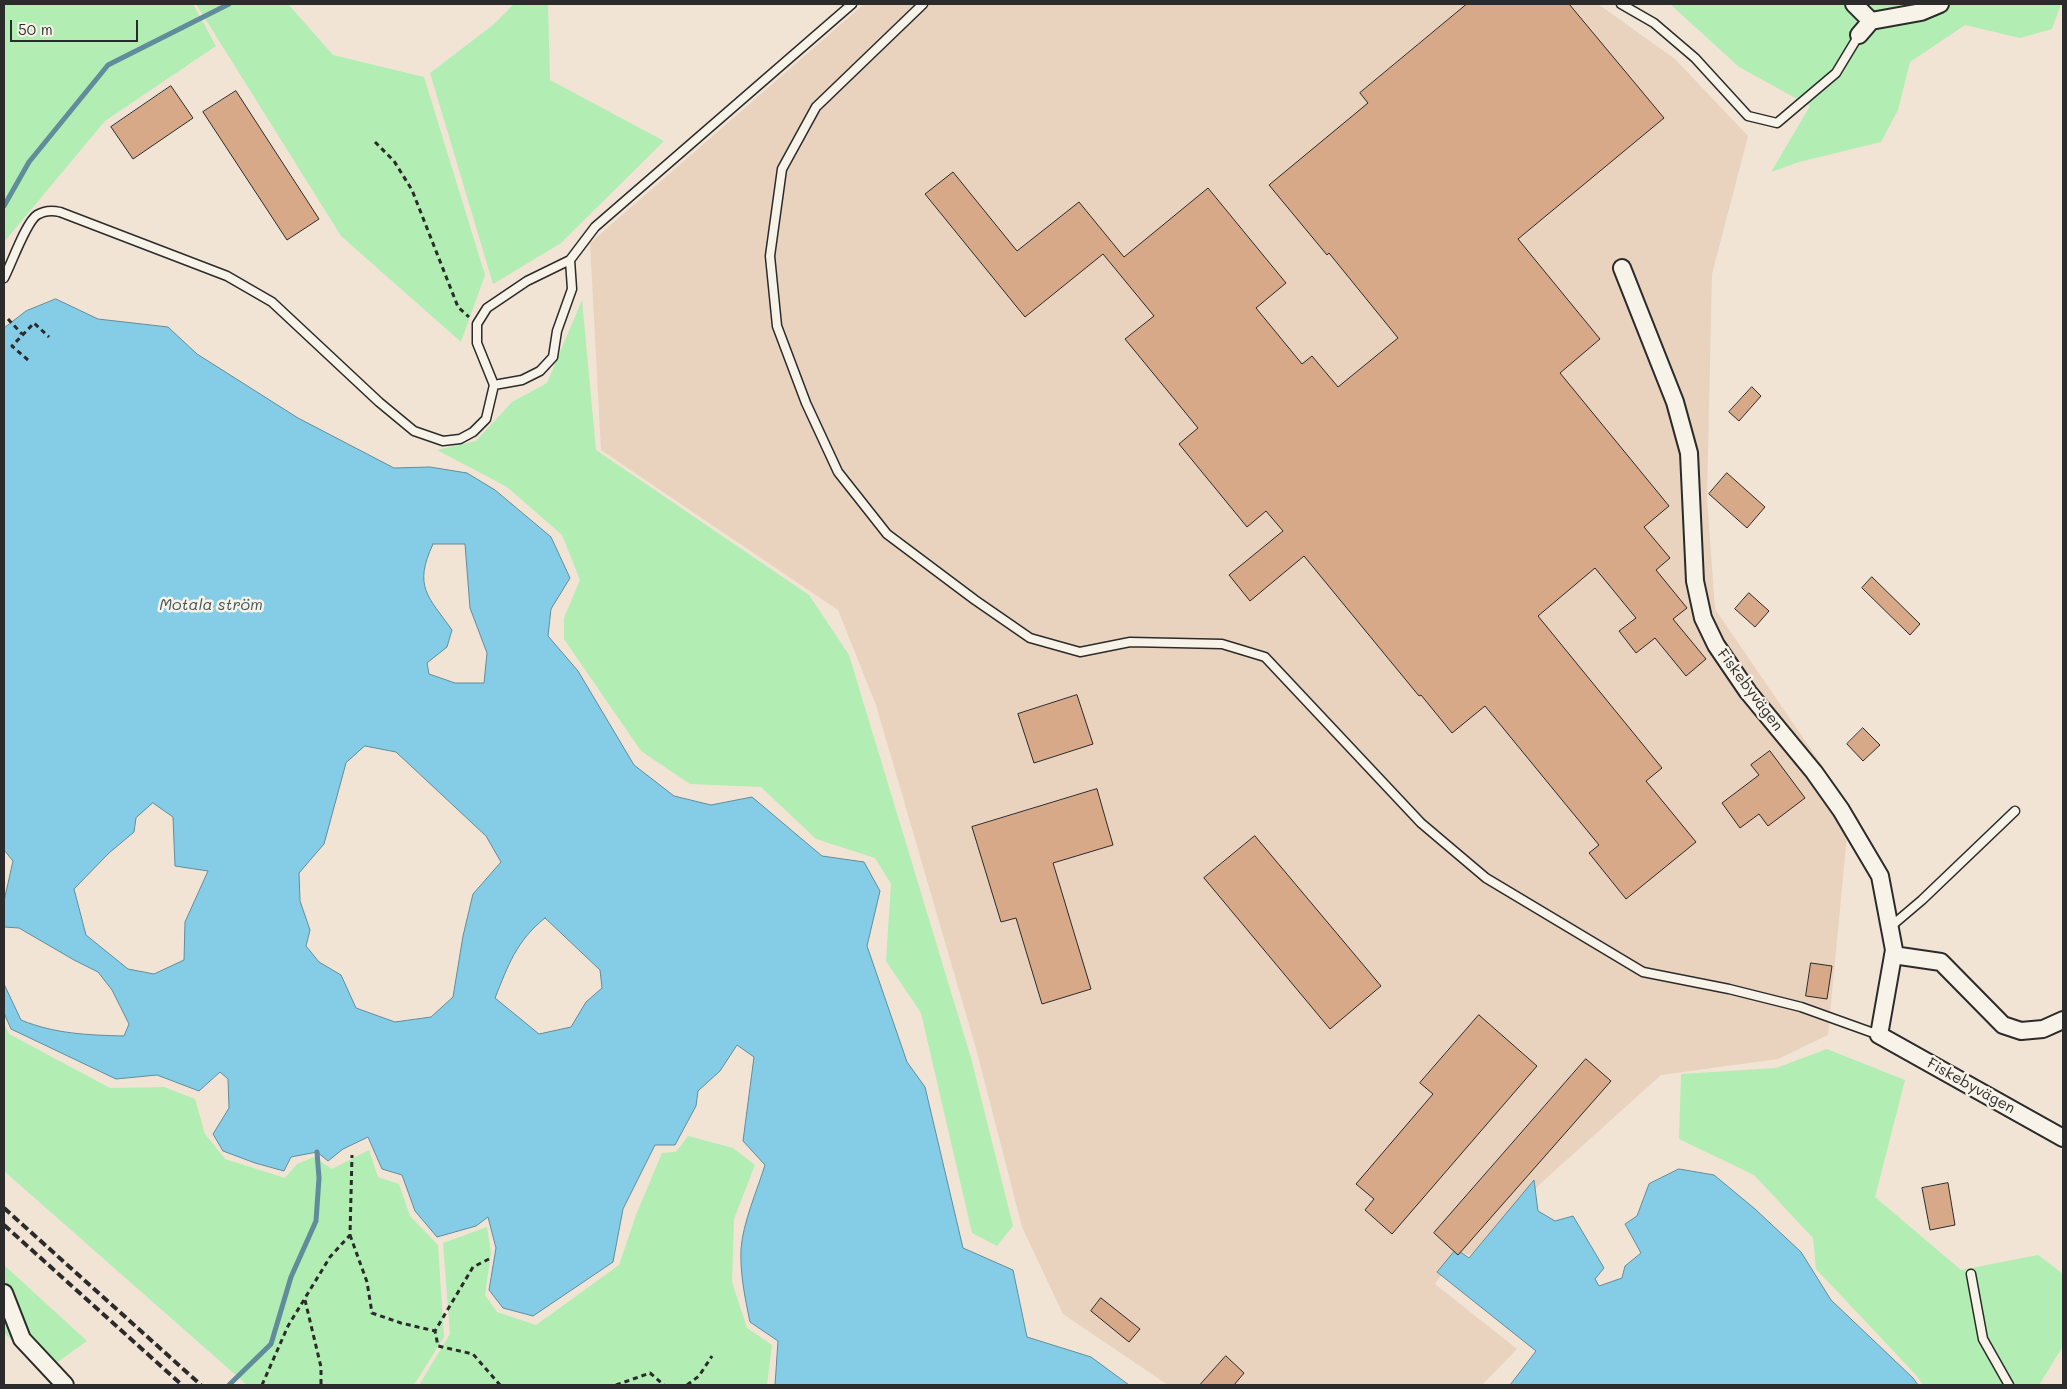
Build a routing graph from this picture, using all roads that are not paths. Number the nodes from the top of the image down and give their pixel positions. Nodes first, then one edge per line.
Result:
1 (852, 4) edge
2 (923, 4) edge
3 (1621, 4) edge
4 (1854, 4) edge
5 (1940, 4) edge
6 (1871, 21) junction
7 (1859, 35) joint
8 (570, 260) junction
9 (1622, 268) dead end
10 (4, 278) edge
11 (494, 385) junction
12 (2015, 811) dead end
13 (1890, 928) junction
14 (1893, 955) junction
15 (2063, 1021) edge
16 (1879, 1035) junction
17 (2063, 1138) edge
18 (1971, 1274) dead end
19 (4, 1292) edge
20 (65, 1385) edge
21 (2009, 1385) edge

1 - 8 lane
2 - 16 lane, Fiskebyvägen
3 - 7 lane
4 - 6 street
5 - 6 street
6 - 7 street
8 - 11 lane
8 - 11 lane
9 - 13 street, Fiskebyvägen
10 - 11 lane
12 - 13 lane
13 - 14 street, Fiskebyvägen
14 - 15 street
14 - 16 street, Fiskebyvägen
16 - 17 street, Fiskebyvägen
18 - 21 lane
19 - 20 street

